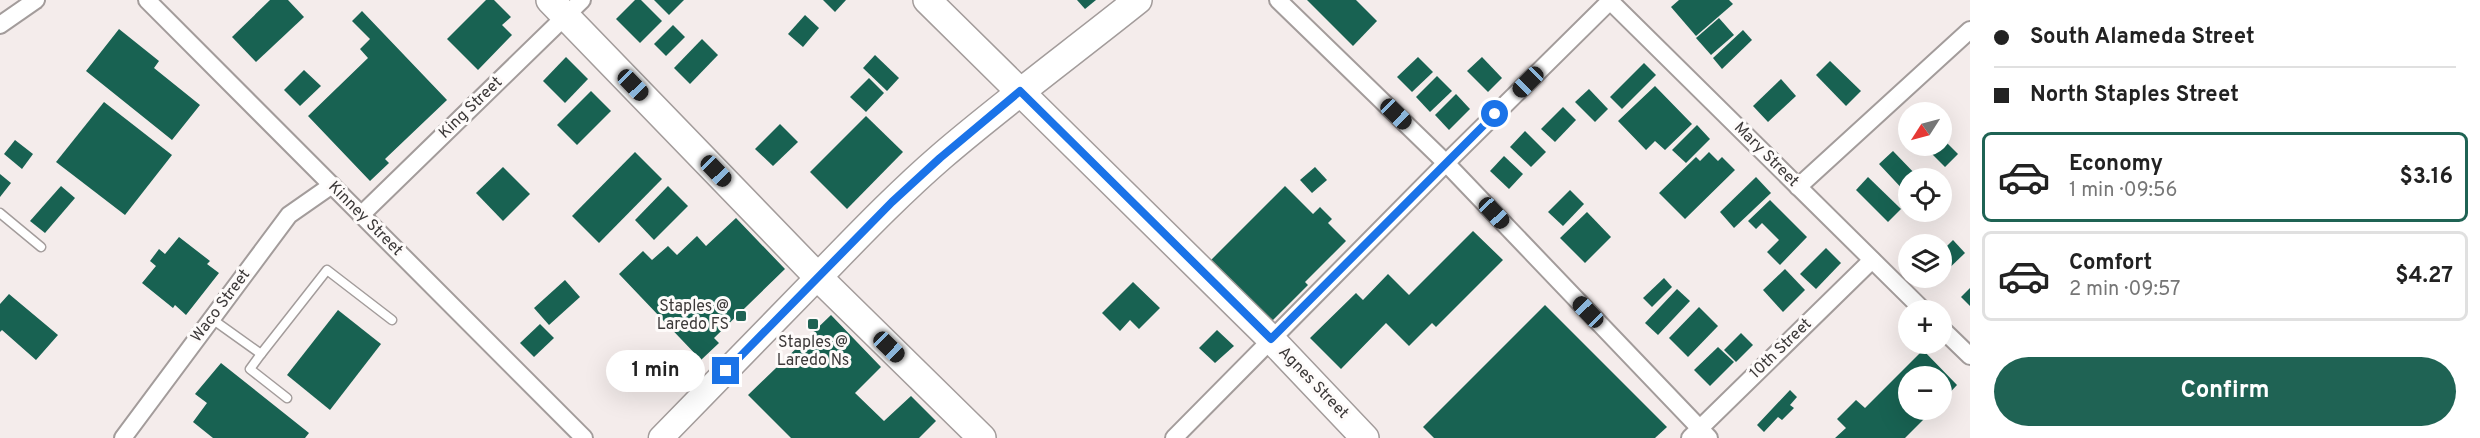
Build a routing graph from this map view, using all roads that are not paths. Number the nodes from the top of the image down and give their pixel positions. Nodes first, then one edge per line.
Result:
1 (36, 0) edge
2 (147, 0) edge
3 (927, 0) edge
4 (1138, 0) edge
5 (1278, 0) edge
6 (1610, 0) edge
7 (566, 5) edge
8 (0, 26) edge
9 (1970, 30) edge
10 (1020, 91) junction
11 (1446, 163) junction
12 (332, 185) junction
13 (1798, 187) junction
14 (0, 213) edge
15 (361, 215) junction
16 (41, 247) dead end
17 (1872, 260) junction
18 (818, 277) junction
19 (1913, 300) edge
20 (212, 319) junction
21 (392, 320) dead end
22 (1271, 339) junction
23 (1952, 339) edge
24 (261, 354) junction
25 (1970, 357) edge
26 (287, 398) dead end
27 (1700, 435) edge
28 (123, 438) edge
29 (584, 438) edge
30 (661, 438) edge
31 (982, 438) edge
32 (1174, 438) edge
33 (1365, 438) edge

1 - 8 street
2 - 12 street, Kinney Street
3 - 10 main road, Agnes Street
4 - 10 main road
5 - 11 street
6 - 11 street
6 - 13 street, Mary Street
7 - 15 street, King Street
7 - 18 main road
9 - 13 street
10 - 18 main road
10 - 22 main road, Agnes Street
11 - 22 street
11 - 27 street
12 - 15 street, Kinney Street
12 - 20 street, Waco Street
13 - 17 street, Mary Street
14 - 16 lane
15 - 29 street, Kinney Street
17 - 19 street, Mary Street
17 - 27 street, 10th Street
18 - 30 main road
18 - 31 main road
20 - 24 lane
20 - 28 street, Waco Street
21 - 24 lane
22 - 32 street
22 - 33 main road, Agnes Street
23 - 25 street
24 - 26 lane

